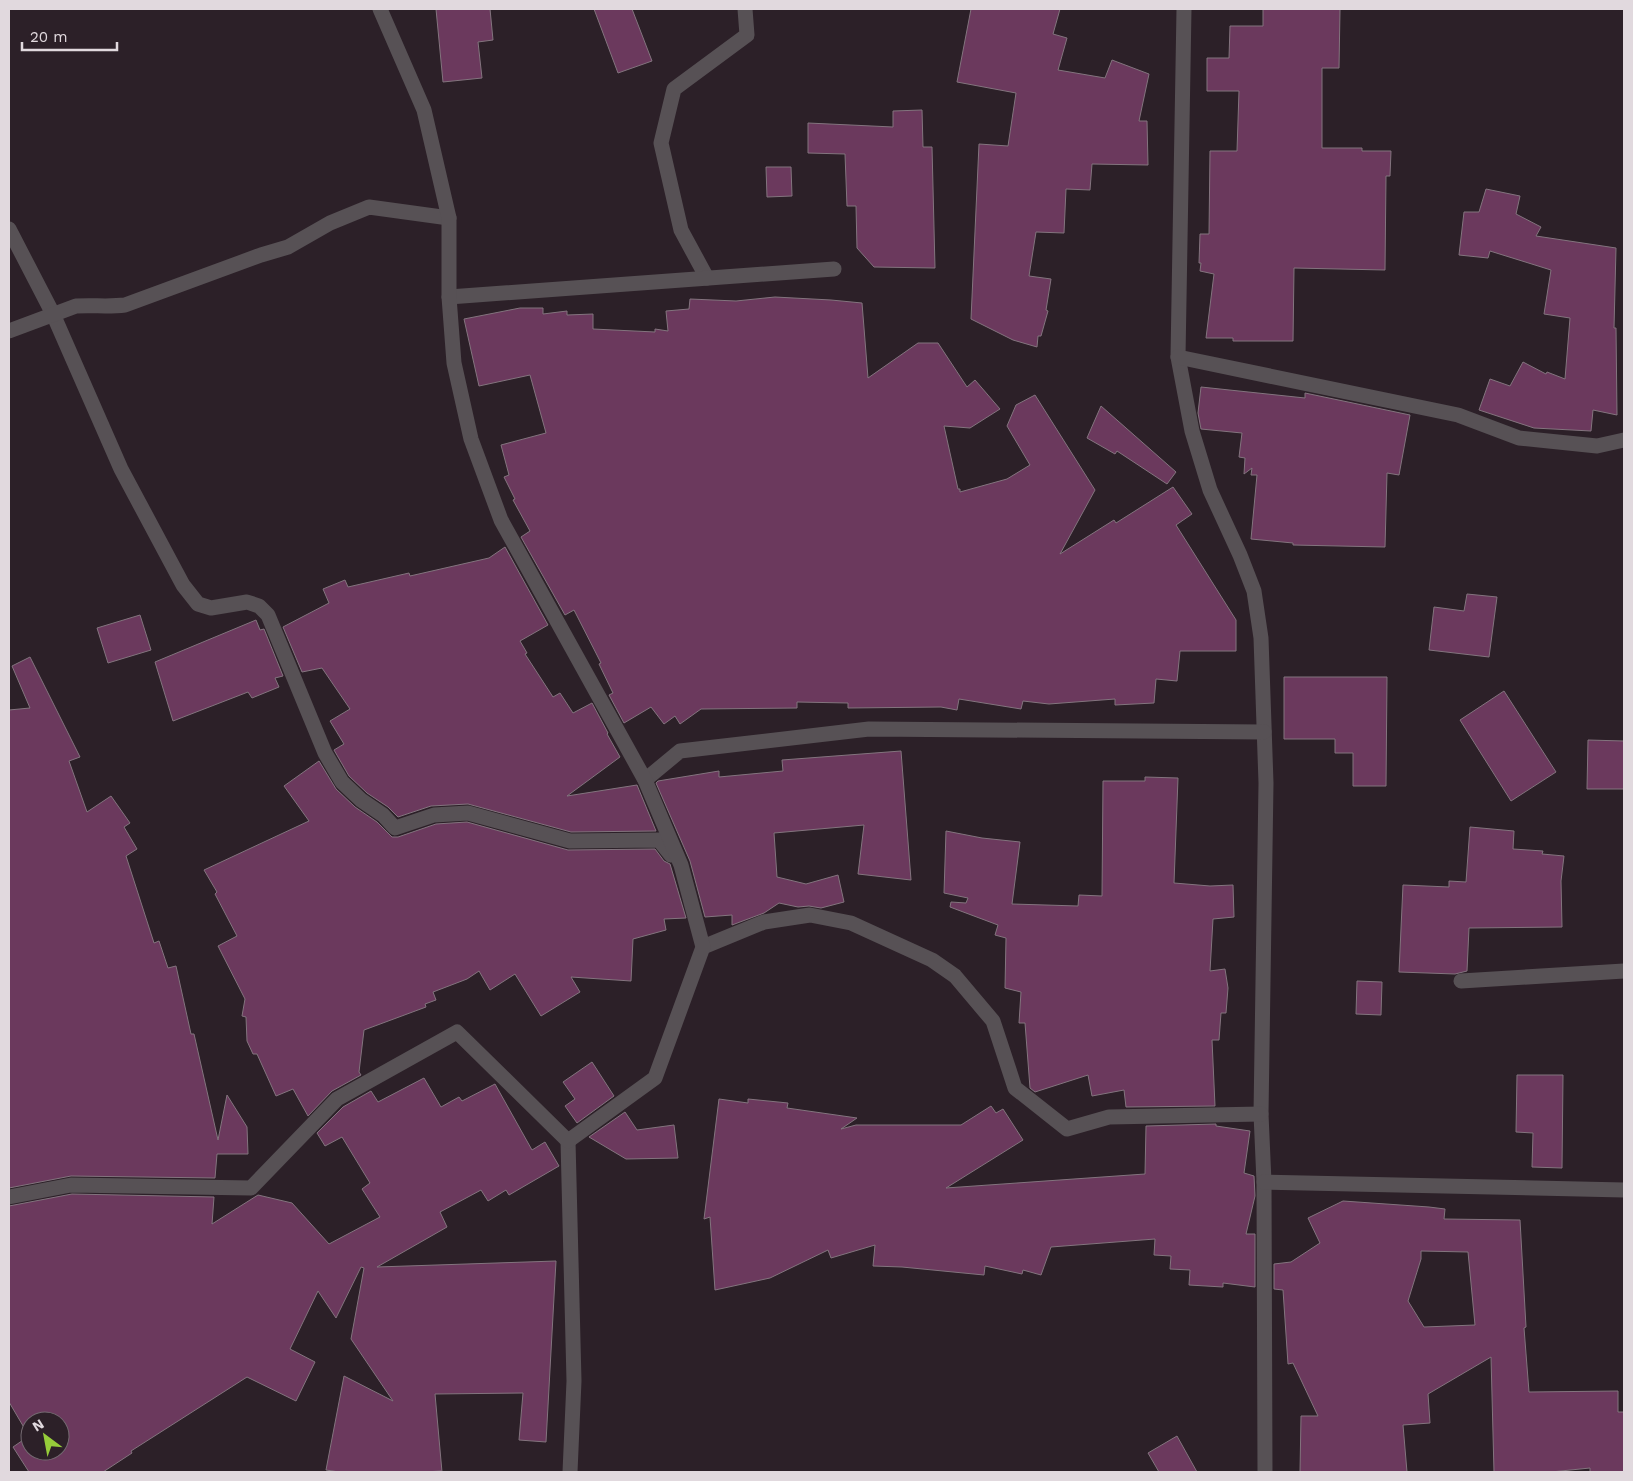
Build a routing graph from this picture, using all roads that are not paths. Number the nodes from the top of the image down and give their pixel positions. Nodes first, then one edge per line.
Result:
1 (380, 9) edge
2 (745, 9) edge
3 (1184, 9) edge
4 (449, 218) junction
5 (9, 229) edge
6 (834, 268) dead end
7 (707, 278) junction
8 (449, 298) junction
9 (53, 314) junction
10 (9, 331) edge
11 (1178, 357) junction
12 (1624, 440) edge
13 (1264, 732) junction
14 (645, 780) junction
15 (681, 865) junction
16 (703, 947) junction
17 (1624, 971) edge
18 (1461, 981) dead end
19 (1260, 1114) junction
20 (568, 1141) junction
21 (1264, 1182) junction
22 (1624, 1190) edge
23 (9, 1197) edge
24 (570, 1472) edge
25 (1264, 1472) edge

1 - 4 street
2 - 7 street
3 - 11 street
4 - 8 street
4 - 9 street
5 - 9 street
6 - 7 street
7 - 8 street
8 - 14 street
9 - 10 street
9 - 15 street
11 - 12 street
11 - 13 street
13 - 14 street
13 - 19 street
14 - 15 street
15 - 16 street
16 - 19 street
16 - 20 street
17 - 18 street
19 - 21 street
20 - 23 street
20 - 24 street
21 - 22 street
21 - 25 street

